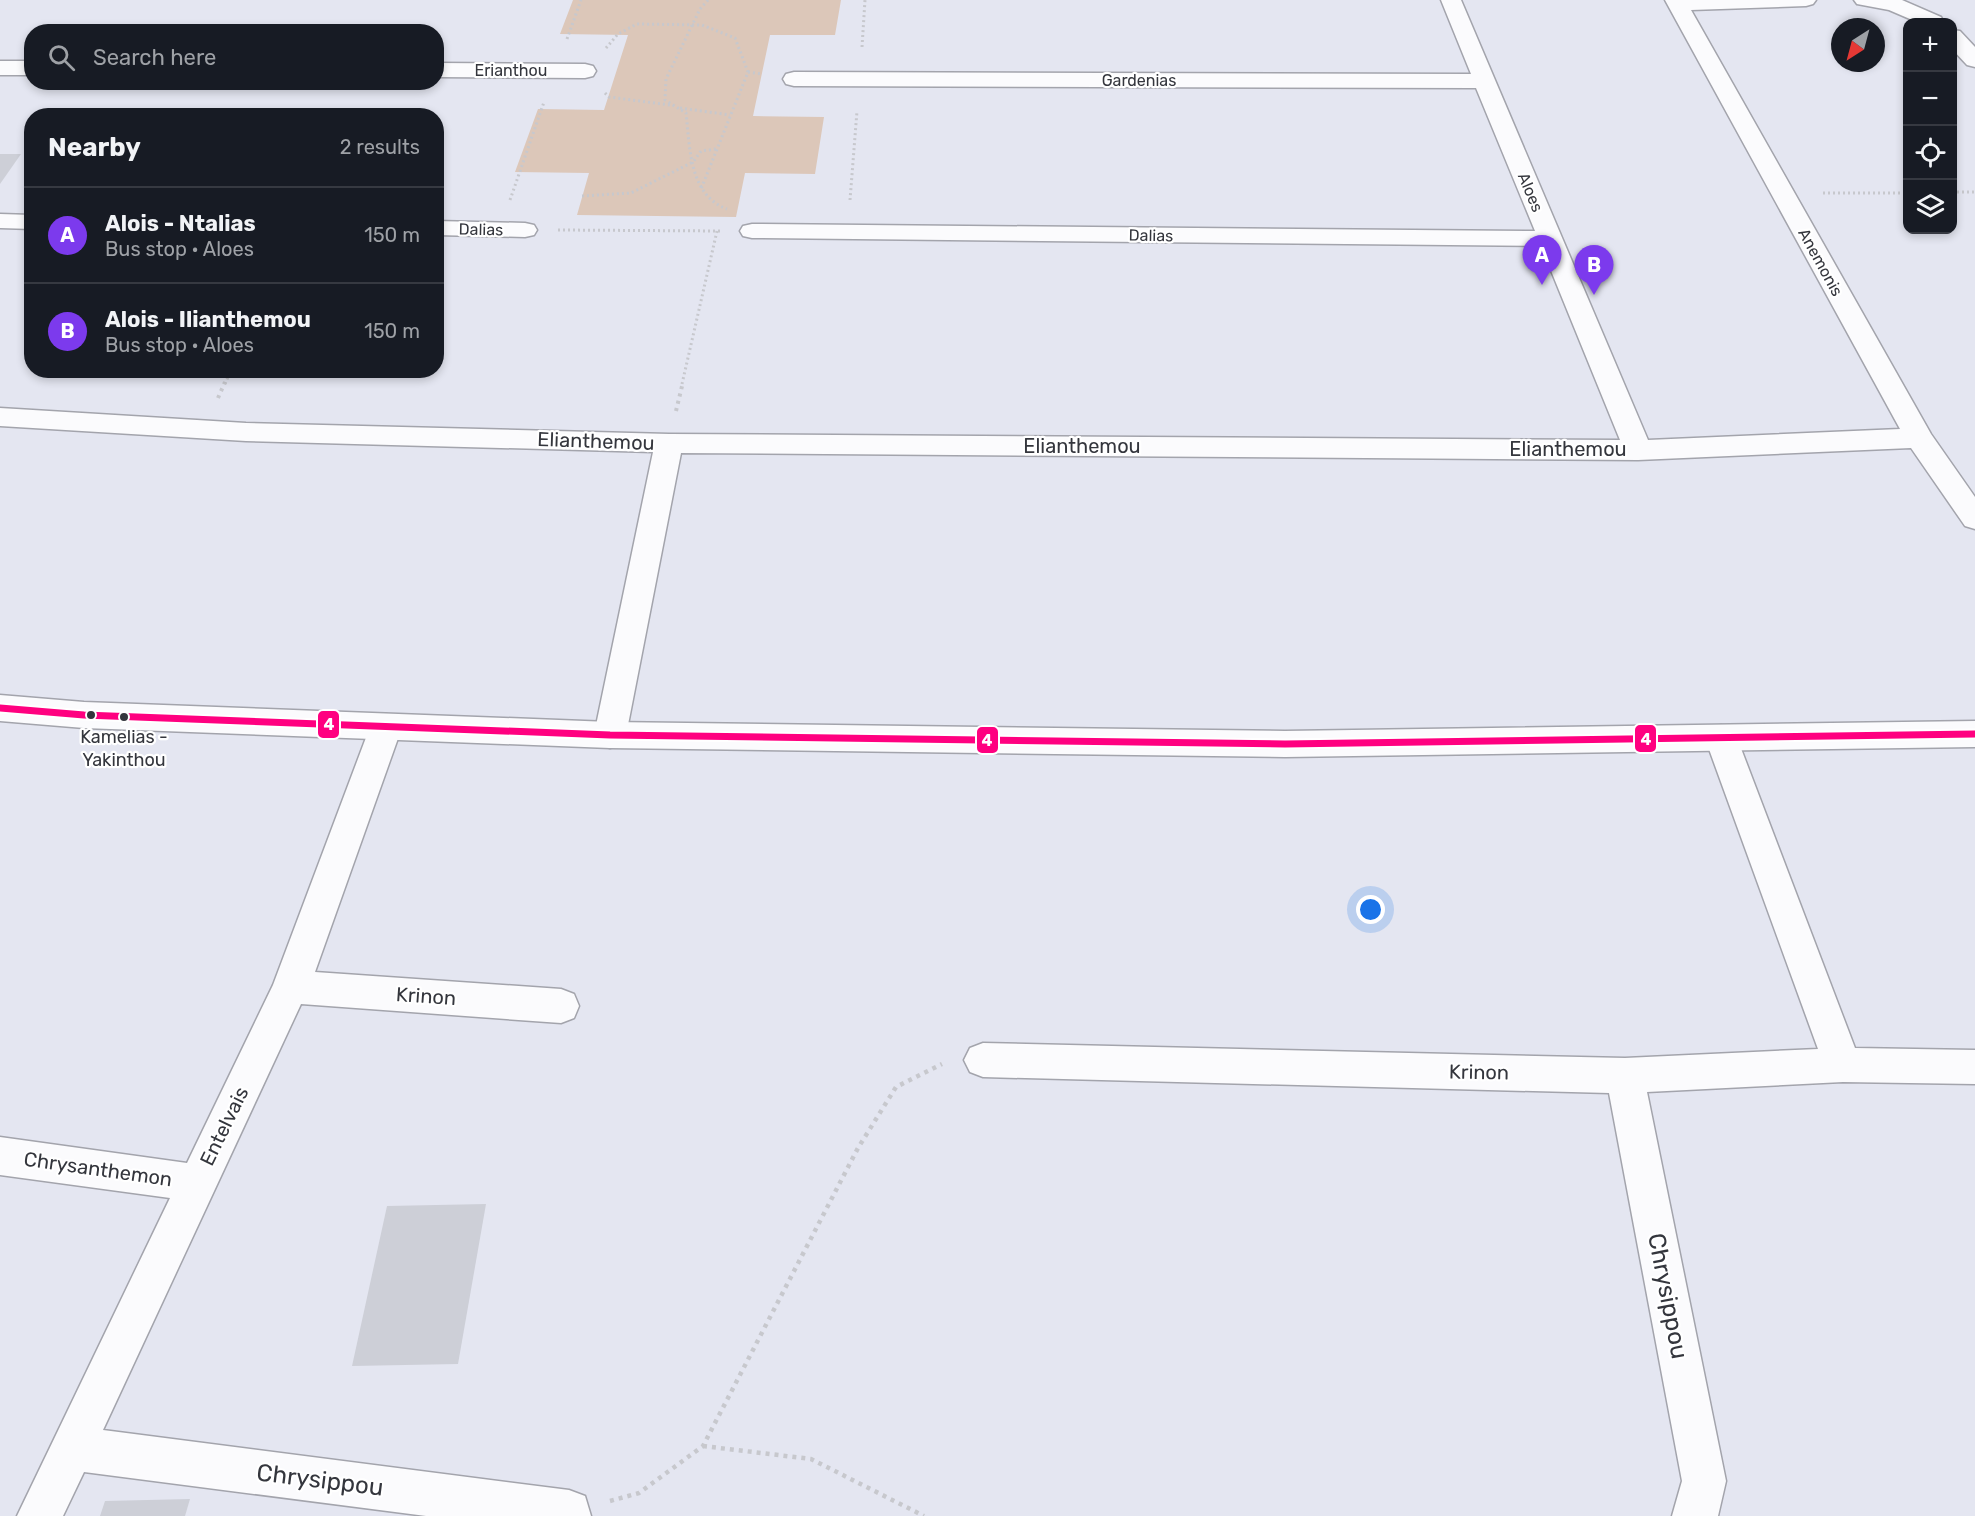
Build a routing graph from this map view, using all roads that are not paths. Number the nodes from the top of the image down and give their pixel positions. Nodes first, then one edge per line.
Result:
1 (1451, 0) edge
2 (1806, 0) edge
3 (1864, 0) edge
4 (1676, 2) edge
5 (1924, 18) edge
6 (1957, 40) edge
7 (1975, 60) edge
8 (0, 68) edge
9 (24, 68) edge
10 (444, 70) edge
11 (585, 71) road end
12 (794, 79) dead end
13 (1484, 81) junction
14 (0, 221) edge
15 (24, 222) edge
16 (444, 228) edge
17 (525, 230) road end
18 (747, 231) road end
19 (1550, 239) junction
20 (0, 417) edge
21 (1918, 438) junction
22 (669, 443) junction
23 (1638, 450) junction
24 (1975, 519) edge
25 (0, 708) edge
26 (386, 727) junction
27 (1975, 734) edge
28 (610, 735) junction
29 (1721, 738) junction
30 (291, 987) junction
31 (561, 1006) dead end
32 (983, 1060) road end
33 (1843, 1065) junction
34 (1975, 1067) edge
35 (1625, 1076) junction
36 (0, 1156) edge
37 (197, 1183) junction
38 (72, 1448) junction
39 (568, 1514) edge
40 (40, 1516) edge
41 (1695, 1516) edge

1 - 13 street, Aloes
2 - 4 street
3 - 5 street
4 - 21 street, Anemonis
6 - 7 street
8 - 9 street
10 - 11 street, Erianthou
12 - 13 street, Gardenias
13 - 19 street, Aloes
14 - 15 street
16 - 17 street, Dalias
18 - 19 street, Dalias
19 - 23 street, Aloes
20 - 22 street, Elianthemou
21 - 23 street, Elianthemou
21 - 24 street, Anemonis
22 - 23 street, Elianthemou
22 - 28 street
25 - 26 street
26 - 28 street
26 - 30 street, Entelvais
27 - 29 street
28 - 29 street
29 - 33 street
30 - 31 street, Krinon
30 - 37 street, Entelvais
32 - 35 street, Krinon
33 - 34 street, Krinon
33 - 35 street, Krinon
35 - 41 street, Chrysippou
36 - 37 street, Chrysanthemon
37 - 38 street, Entelvais
38 - 39 street, Chrysippou
38 - 40 street, Entelvais

